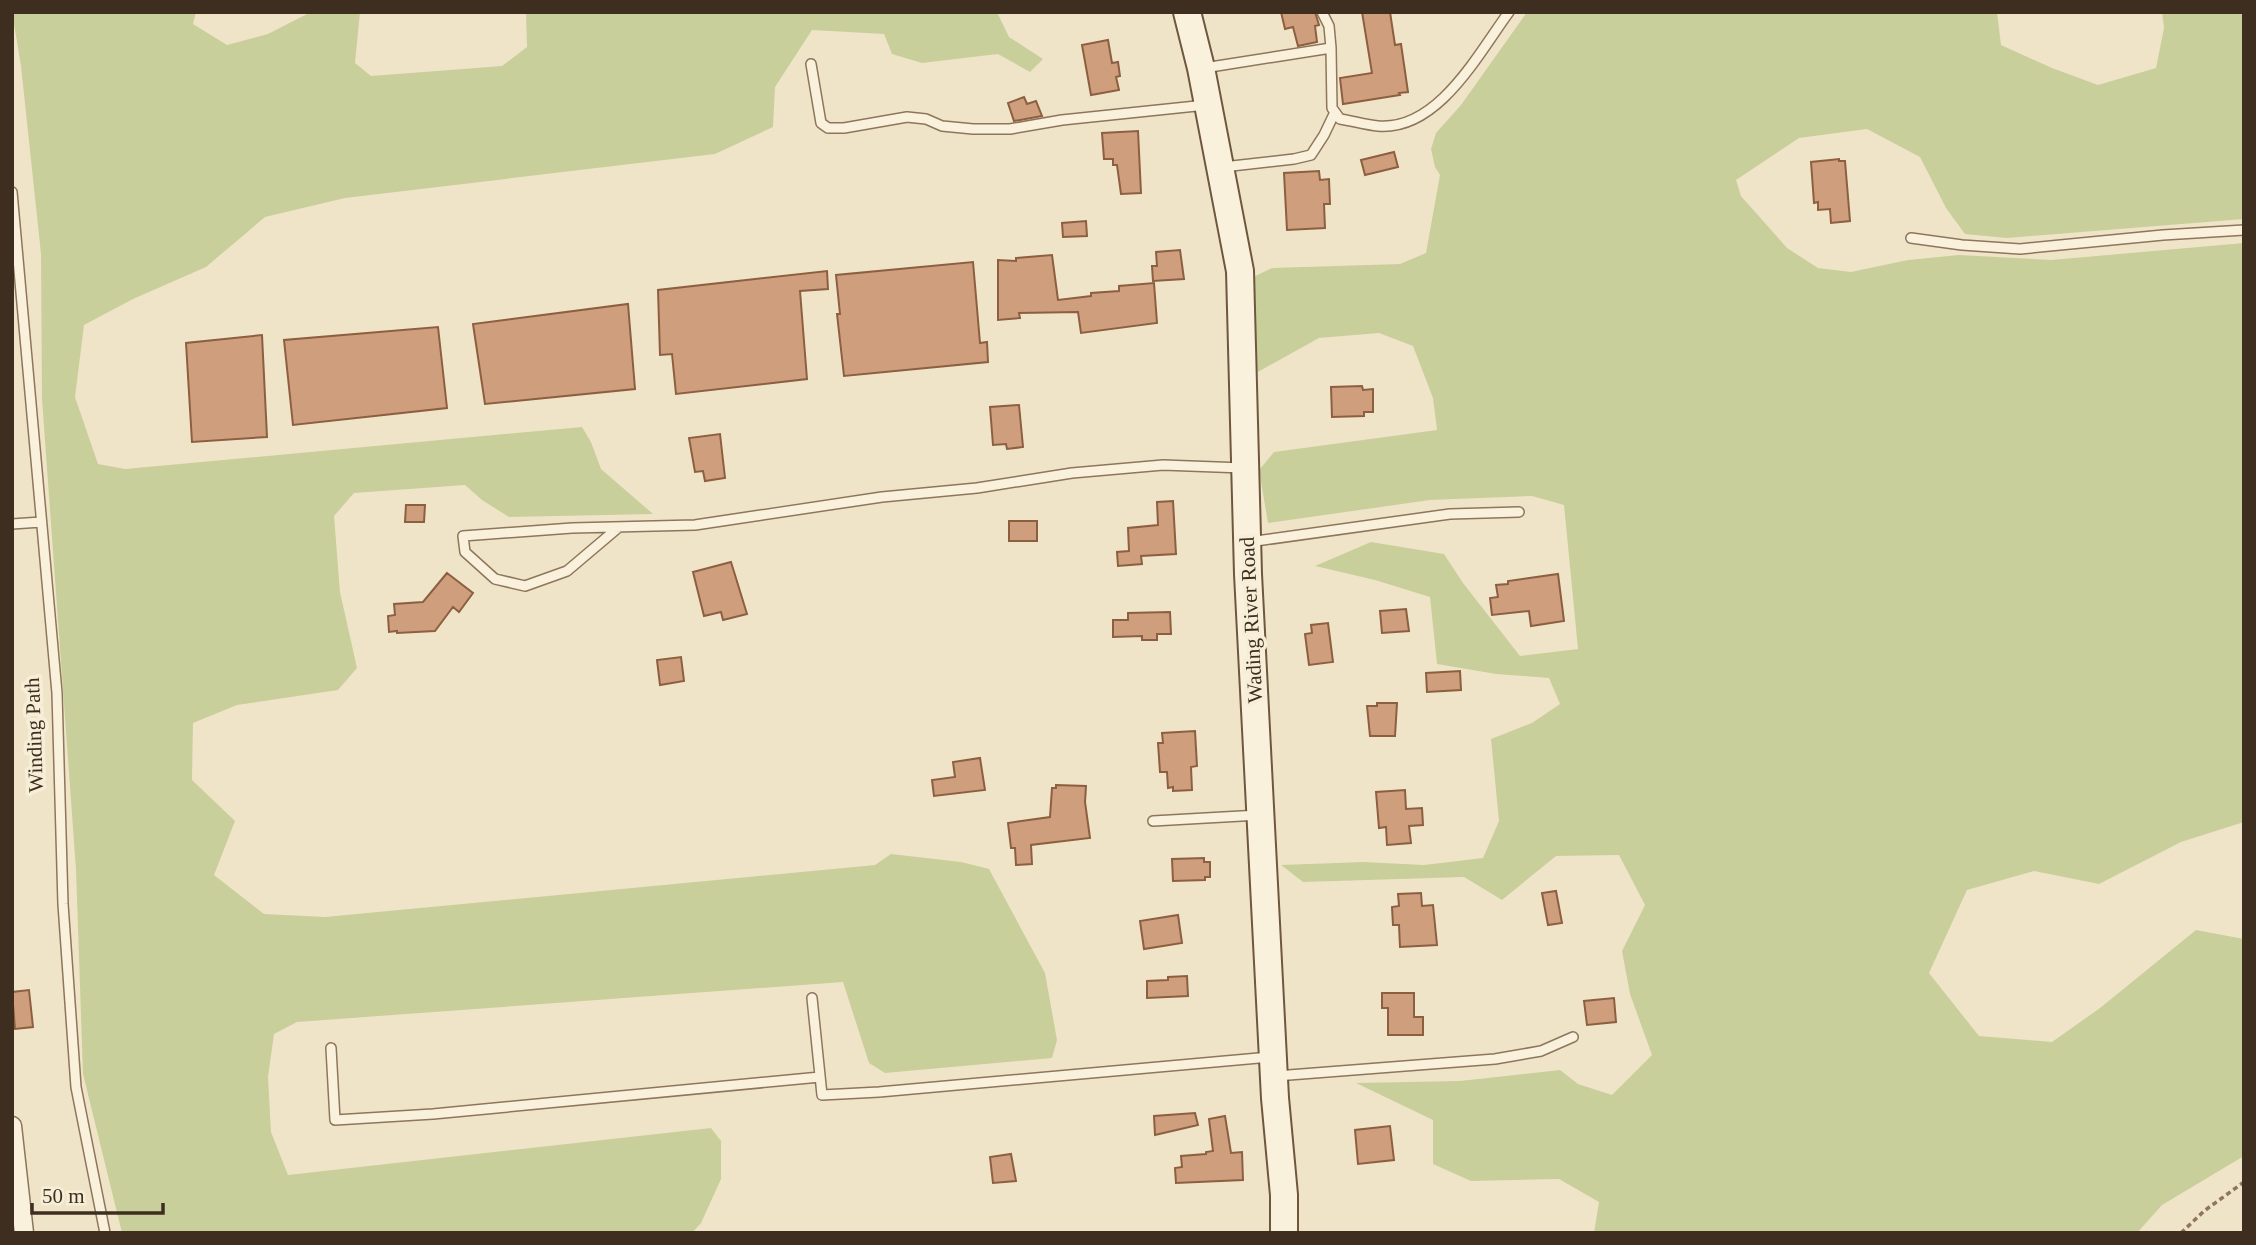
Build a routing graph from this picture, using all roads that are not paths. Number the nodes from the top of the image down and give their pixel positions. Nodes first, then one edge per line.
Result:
1 (1322, 12) edge
2 (1509, 12) edge
3 (1191, 15) edge
4 (1331, 48) junction
5 (811, 64) dead end
6 (1201, 68) junction
7 (1208, 105) junction
8 (1335, 112) junction
9 (1220, 167) junction
10 (12, 192) edge
11 (2244, 230) edge
12 (1910, 238) dead end
13 (1245, 468) junction
14 (1519, 512) dead end
15 (41, 522) junction
16 (12, 524) edge
17 (618, 527) junction
18 (1247, 542) junction
19 (1261, 815) junction
20 (1153, 821) dead end
21 (812, 998) dead end
22 (1573, 1037) dead end
23 (331, 1048) dead end
24 (1274, 1066) junction
25 (820, 1077) junction
26 (12, 1126) edge
27 (23, 1233) edge
28 (105, 1233) edge
29 (1284, 1233) edge

1 - 4 lane
2 - 8 lane
3 - 6 main road, Wading River Road
4 - 6 lane
4 - 8 lane
5 - 7 lane
6 - 7 main road, Wading River Road
7 - 9 main road, Wading River Road
8 - 9 lane
9 - 13 main road, Wading River Road
10 - 15 lane, Winding Path
11 - 12 lane
13 - 17 lane
13 - 18 main road, Wading River Road
14 - 18 lane
15 - 16 lane
15 - 28 lane, Winding Path
17 - 17 lane
18 - 19 main road, Wading River Road
19 - 20 lane
19 - 24 main road, Wading River Road
21 - 25 lane
22 - 24 lane
23 - 25 lane
24 - 25 lane
24 - 29 main road, Wading River Road
26 - 27 street

